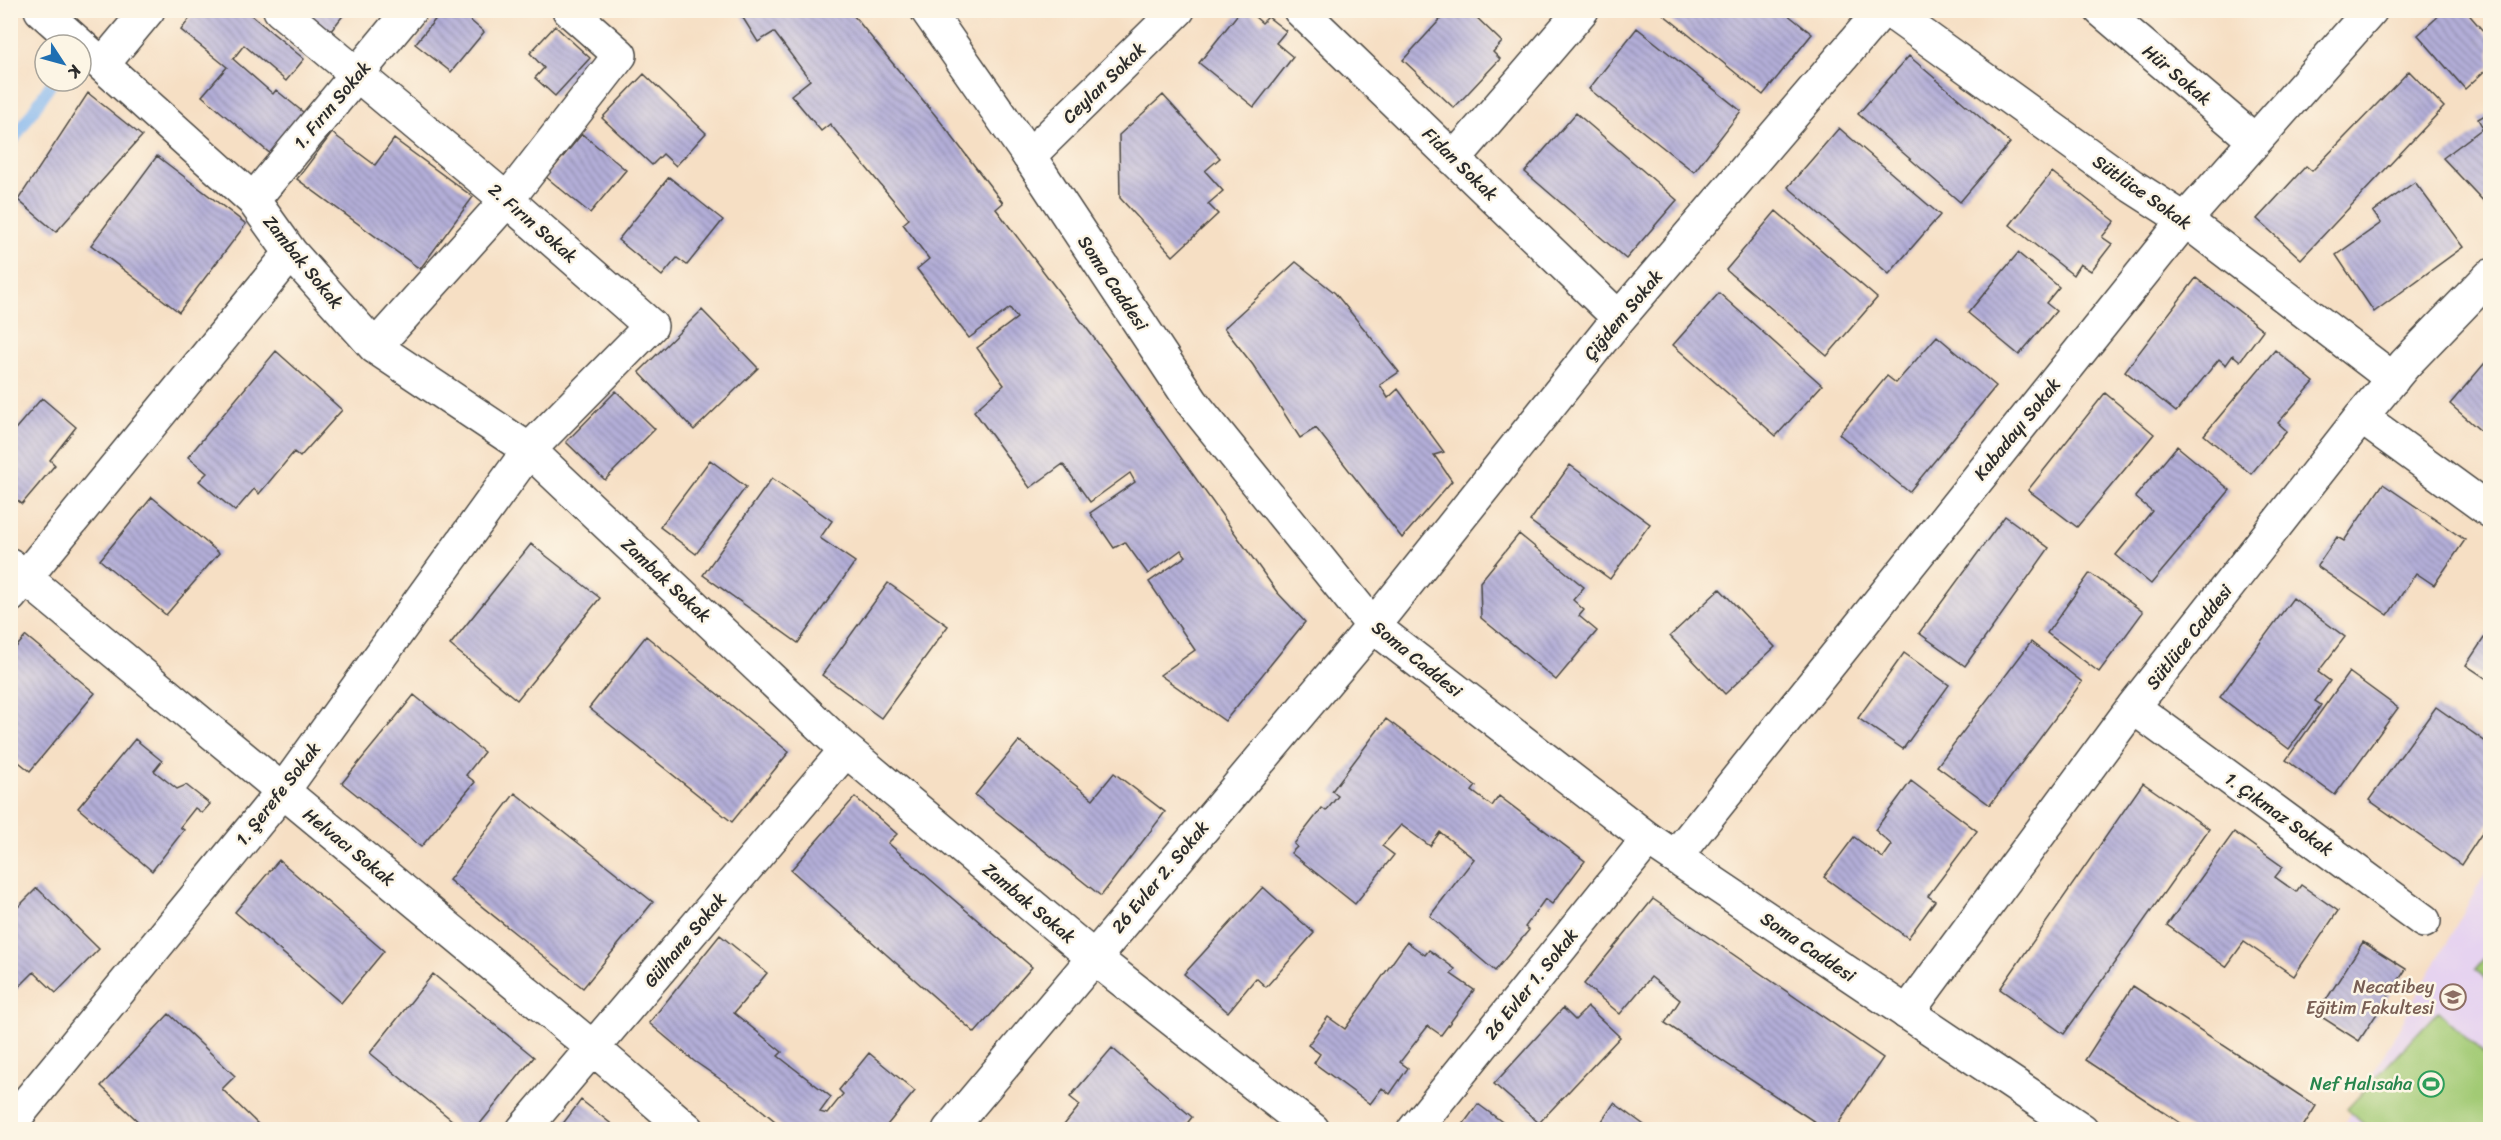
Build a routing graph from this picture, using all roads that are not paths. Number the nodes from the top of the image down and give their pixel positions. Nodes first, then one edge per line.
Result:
1 (41, 10) edge
2 (148, 10) edge
3 (280, 10) edge
4 (410, 10) edge
5 (568, 10) edge
6 (927, 10) edge
7 (1178, 10) edge
8 (1300, 10) edge
9 (1582, 10) edge
10 (1882, 10) edge
11 (1887, 10) edge
12 (2101, 10) edge
13 (2371, 10) edge
14 (103, 64) junction
15 (358, 74) junction
16 (2254, 140) junction
17 (1029, 156) junction
18 (1454, 159) junction
19 (253, 200) junction
20 (507, 200) junction
21 (2185, 220) junction
22 (291, 253) junction
23 (2490, 276) edge
24 (1619, 318) junction
25 (375, 347) junction
26 (2393, 379) junction
27 (2361, 417) junction
28 (529, 450) junction
29 (2490, 511) edge
30 (16, 580) edge
31 (1373, 626) junction
32 (2133, 707) junction
33 (846, 750) junction
34 (282, 792) junction
35 (1648, 839) junction
36 (1675, 857) junction
37 (2424, 921) dead end
38 (1093, 957) junction
39 (1907, 1013) junction
40 (593, 1048) junction
41 (10, 1124) edge
42 (523, 1130) edge
43 (688, 1130) edge
44 (950, 1130) edge
45 (1313, 1130) edge
46 (1414, 1130) edge
47 (2082, 1130) edge

1 - 14 street, Zambak Sokak
2 - 14 street
3 - 15 street, 2. Fırın Sokak
4 - 15 street, 1. Fırın Sokak
5 - 20 street
6 - 17 street, Soma Caddesi
7 - 17 street, Ceylan Sokak
8 - 18 street, Fidan Sokak
9 - 18 street
10 - 24 street, Çiğdem Sokak
11 - 21 street, Sütlüce Sokak
12 - 16 street, Hür Sokak
13 - 16 street, Kabadayı Sokak
14 - 19 street, Zambak Sokak
15 - 19 street, 1. Fırın Sokak
15 - 20 street, 2. Fırın Sokak
16 - 21 street, Kabadayı Sokak
17 - 31 street, Soma Caddesi
18 - 24 street, Fidan Sokak
19 - 22 street, Zambak Sokak
20 - 25 street
20 - 28 street, 2. Fırın Sokak
21 - 26 street, Sütlüce Sokak
21 - 36 street, Kabadayı Sokak
22 - 25 street, Zambak Sokak
22 - 30 street
23 - 26 street, Sütlüce Caddesi
24 - 31 street, Çiğdem Sokak
25 - 28 street, Zambak Sokak
26 - 27 street, Sütlüce Caddesi
27 - 29 street
27 - 32 street, Sütlüce Caddesi
28 - 33 street, Zambak Sokak
28 - 34 street, 1. Şerefe Sokak
30 - 34 street, Helvacı Sokak
31 - 35 street, Soma Caddesi
31 - 38 street, 26 Evler 2. Sokak
32 - 37 street, 1. Çıkmaz Sokak
32 - 39 street, Sütlüce Caddesi
33 - 38 street, Zambak Sokak
33 - 40 street, Gülhane Sokak
34 - 40 street, Helvacı Sokak
34 - 41 street, 1. Şerefe Sokak
35 - 36 street, Soma Caddesi
35 - 46 street, 26 Evler 1. Sokak
36 - 39 street, Soma Caddesi
38 - 44 street, 26 Evler 2. Sokak
38 - 45 street, Zambak Sokak
39 - 47 street, Soma Caddesi
40 - 42 street, Gülhane Sokak
40 - 43 street, Helvacı Sokak

